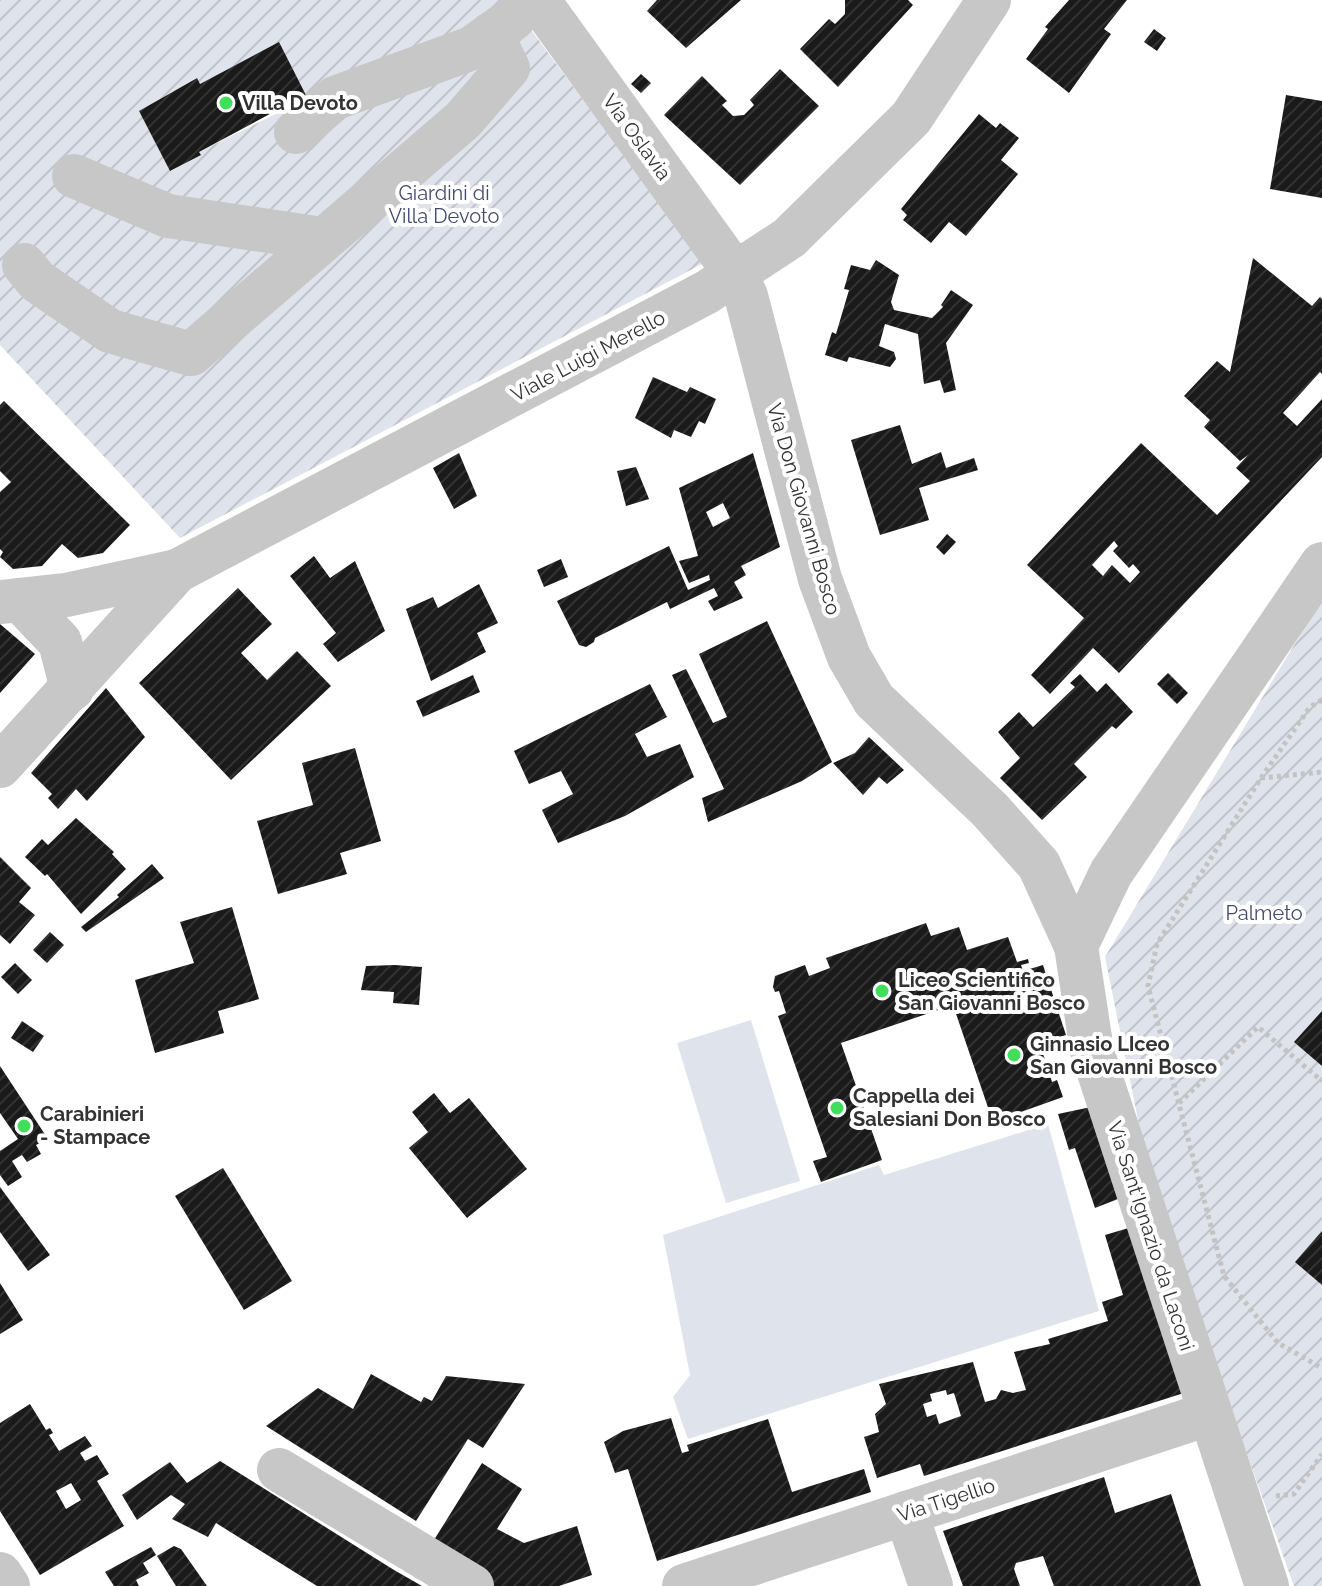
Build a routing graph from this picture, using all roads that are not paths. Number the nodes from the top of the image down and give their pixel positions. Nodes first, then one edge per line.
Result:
1 (538, 0) edge
2 (989, 0) edge
3 (491, 34) junction
4 (296, 132) dead end
5 (74, 176) dead end
6 (322, 239) junction
7 (24, 265) dead end
8 (735, 273) junction
9 (1322, 564) edge
10 (177, 571) junction
11 (96, 588) junction
12 (10, 601) edge
13 (121, 633) junction
14 (72, 689) junction
15 (0, 766) edge
16 (1039, 865) junction
17 (1105, 885) junction
18 (1076, 946) junction
19 (1208, 1414) junction
20 (279, 1470) dead end
21 (906, 1513) junction
22 (0, 1574) edge
23 (8, 1586) edge
24 (472, 1586) edge
25 (684, 1586) edge
26 (931, 1586) edge
27 (1267, 1586) edge

1 - 3 street
1 - 8 street, Via Oslavia
2 - 8 street, Viale Luigi Merello
3 - 4 street
3 - 6 street
5 - 6 street
6 - 7 street
8 - 10 street, Viale Luigi Merello
8 - 16 street, Via Don Giovanni Bosco
9 - 17 street
10 - 11 street
10 - 13 street, Viale Luigi Merello
11 - 12 street
11 - 13 street
12 - 14 street
13 - 14 street, Viale Luigi Merello
14 - 15 street, Viale Luigi Merello
16 - 17 street
16 - 18 street, Via Sant'Ignazio da Laconi
17 - 18 street
18 - 19 street, Via Sant'Ignazio da Laconi
19 - 21 street, Via Tigellio
19 - 27 street, Via Sant'Ignazio da Laconi
20 - 24 street
21 - 25 street, Via Tigellio
21 - 26 street
22 - 23 street

